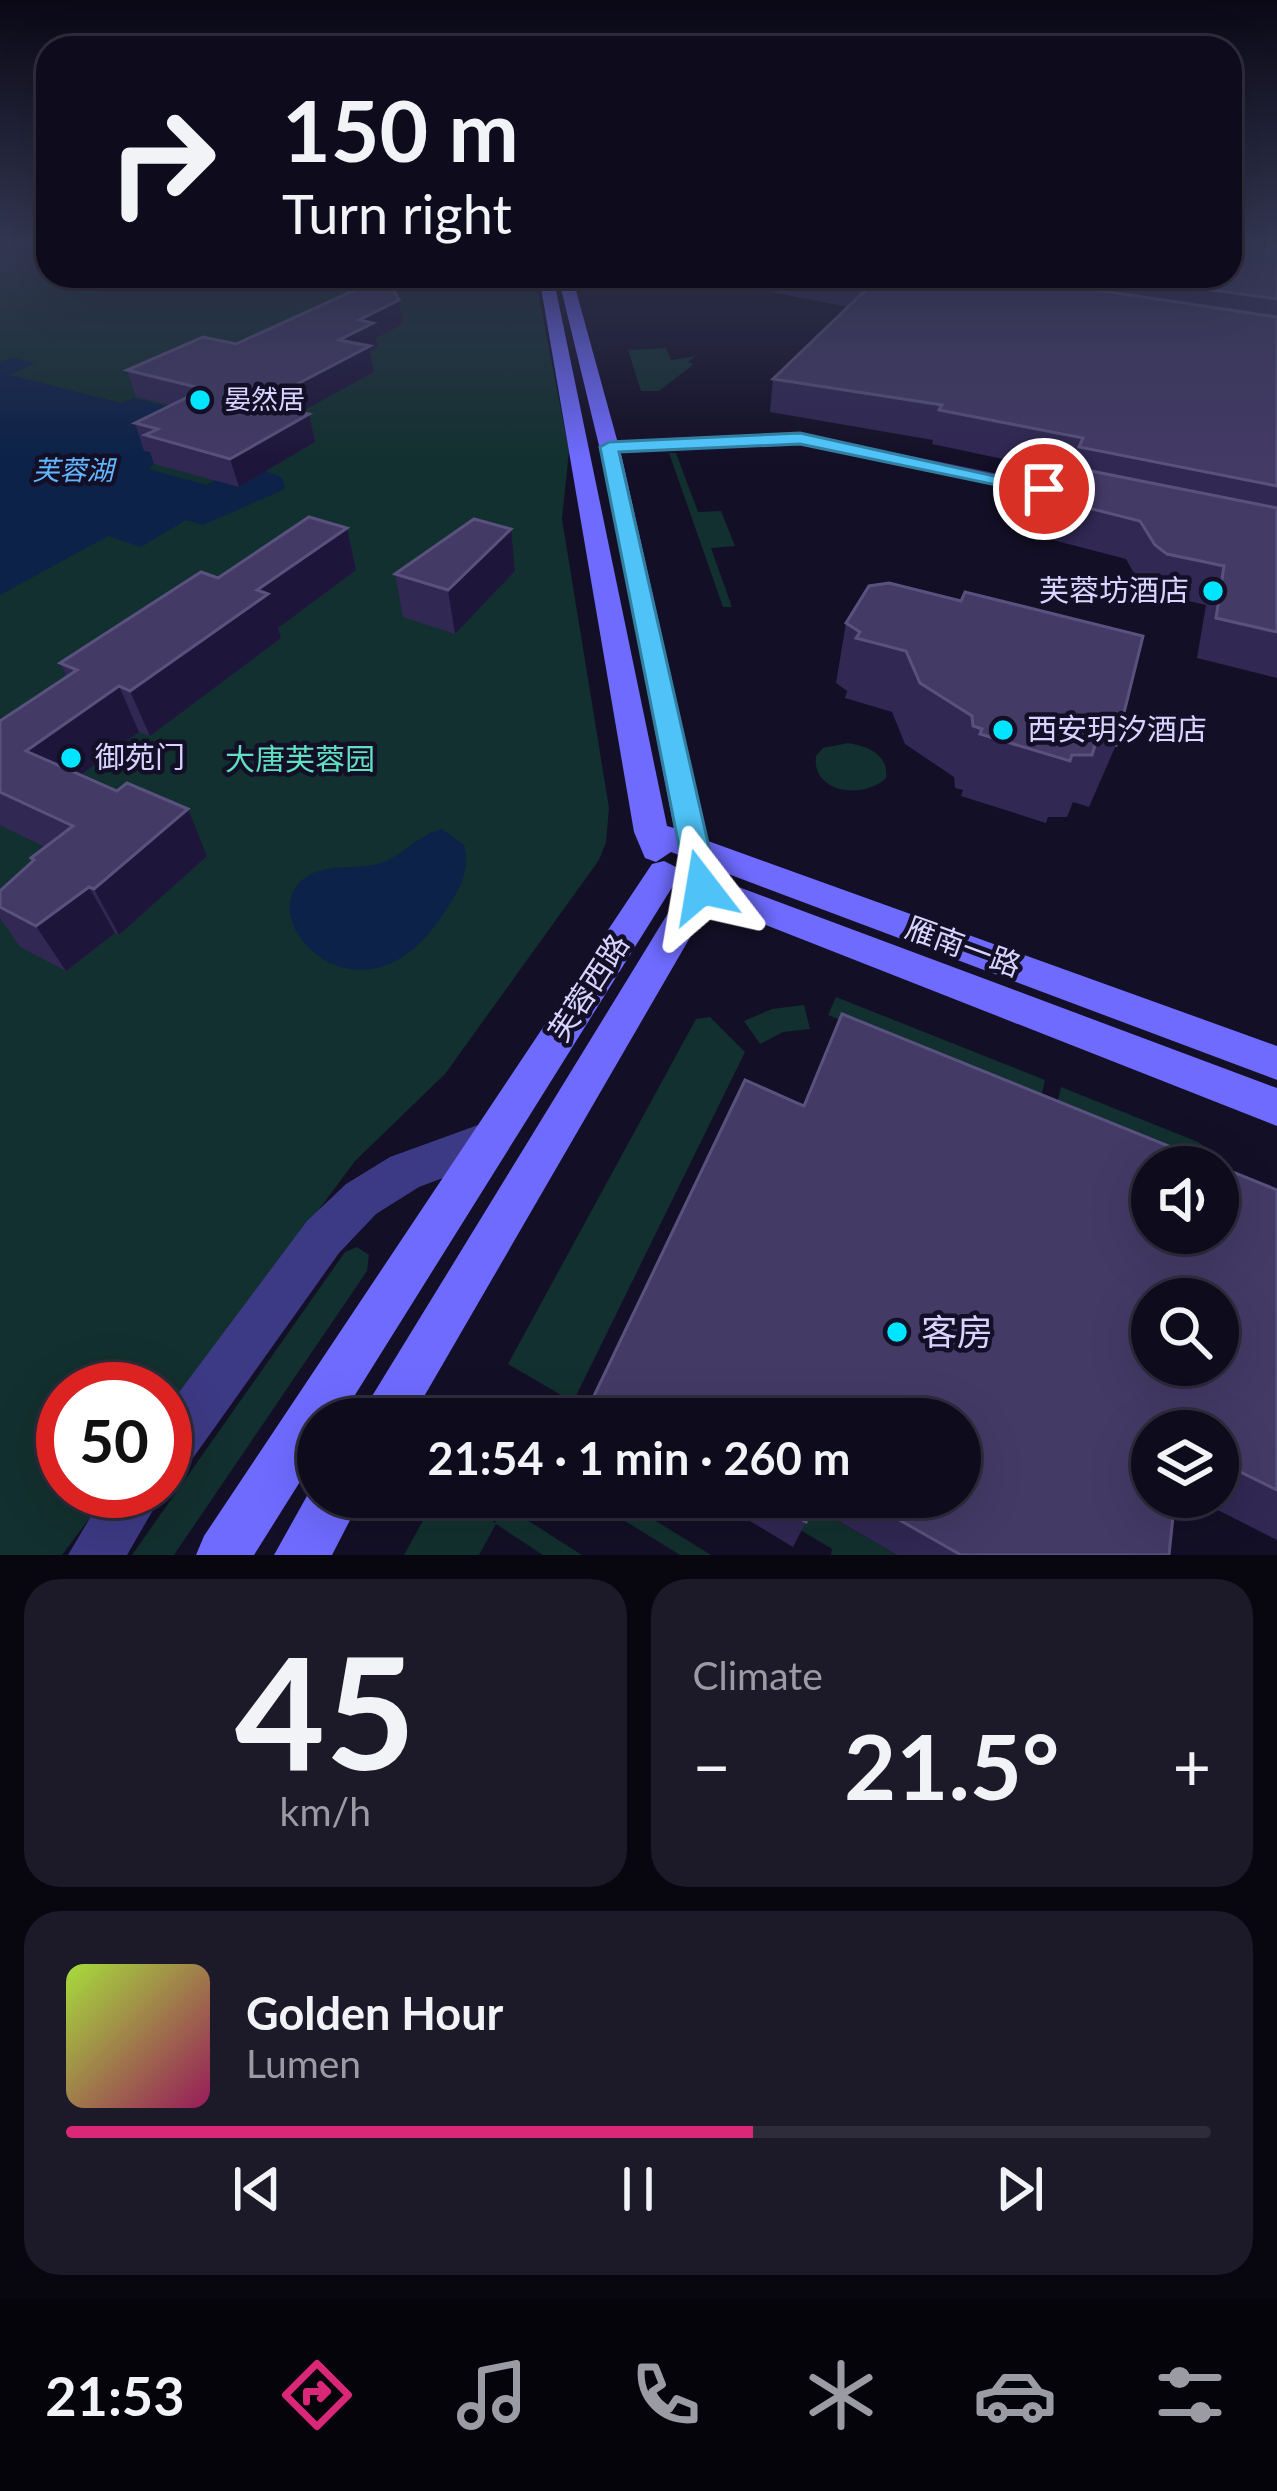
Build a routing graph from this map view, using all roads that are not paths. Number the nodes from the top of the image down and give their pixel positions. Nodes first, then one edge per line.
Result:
1 (555, 316) edge
2 (575, 316) edge
3 (609, 447) junction
4 (1114, 504) edge
5 (677, 860) junction
6 (1277, 1063) edge
7 (1277, 1107) edge
8 (489, 1141) junction
9 (394, 1398) edge
10 (192, 1417) edge
11 (119, 1518) edge
12 (323, 1518) edge
13 (94, 1555) edge
14 (223, 1555) edge
15 (301, 1555) edge

1 - 5 main road
2 - 3 main road
3 - 4 street
3 - 5 main road
5 - 6 main road, 雁南一路
5 - 7 main road, 雁南一路
5 - 8 main road, 芙蓉西路
5 - 9 main road, 芙蓉西路
8 - 10 street
8 - 14 main road, 芙蓉西路
11 - 13 street
12 - 15 main road

